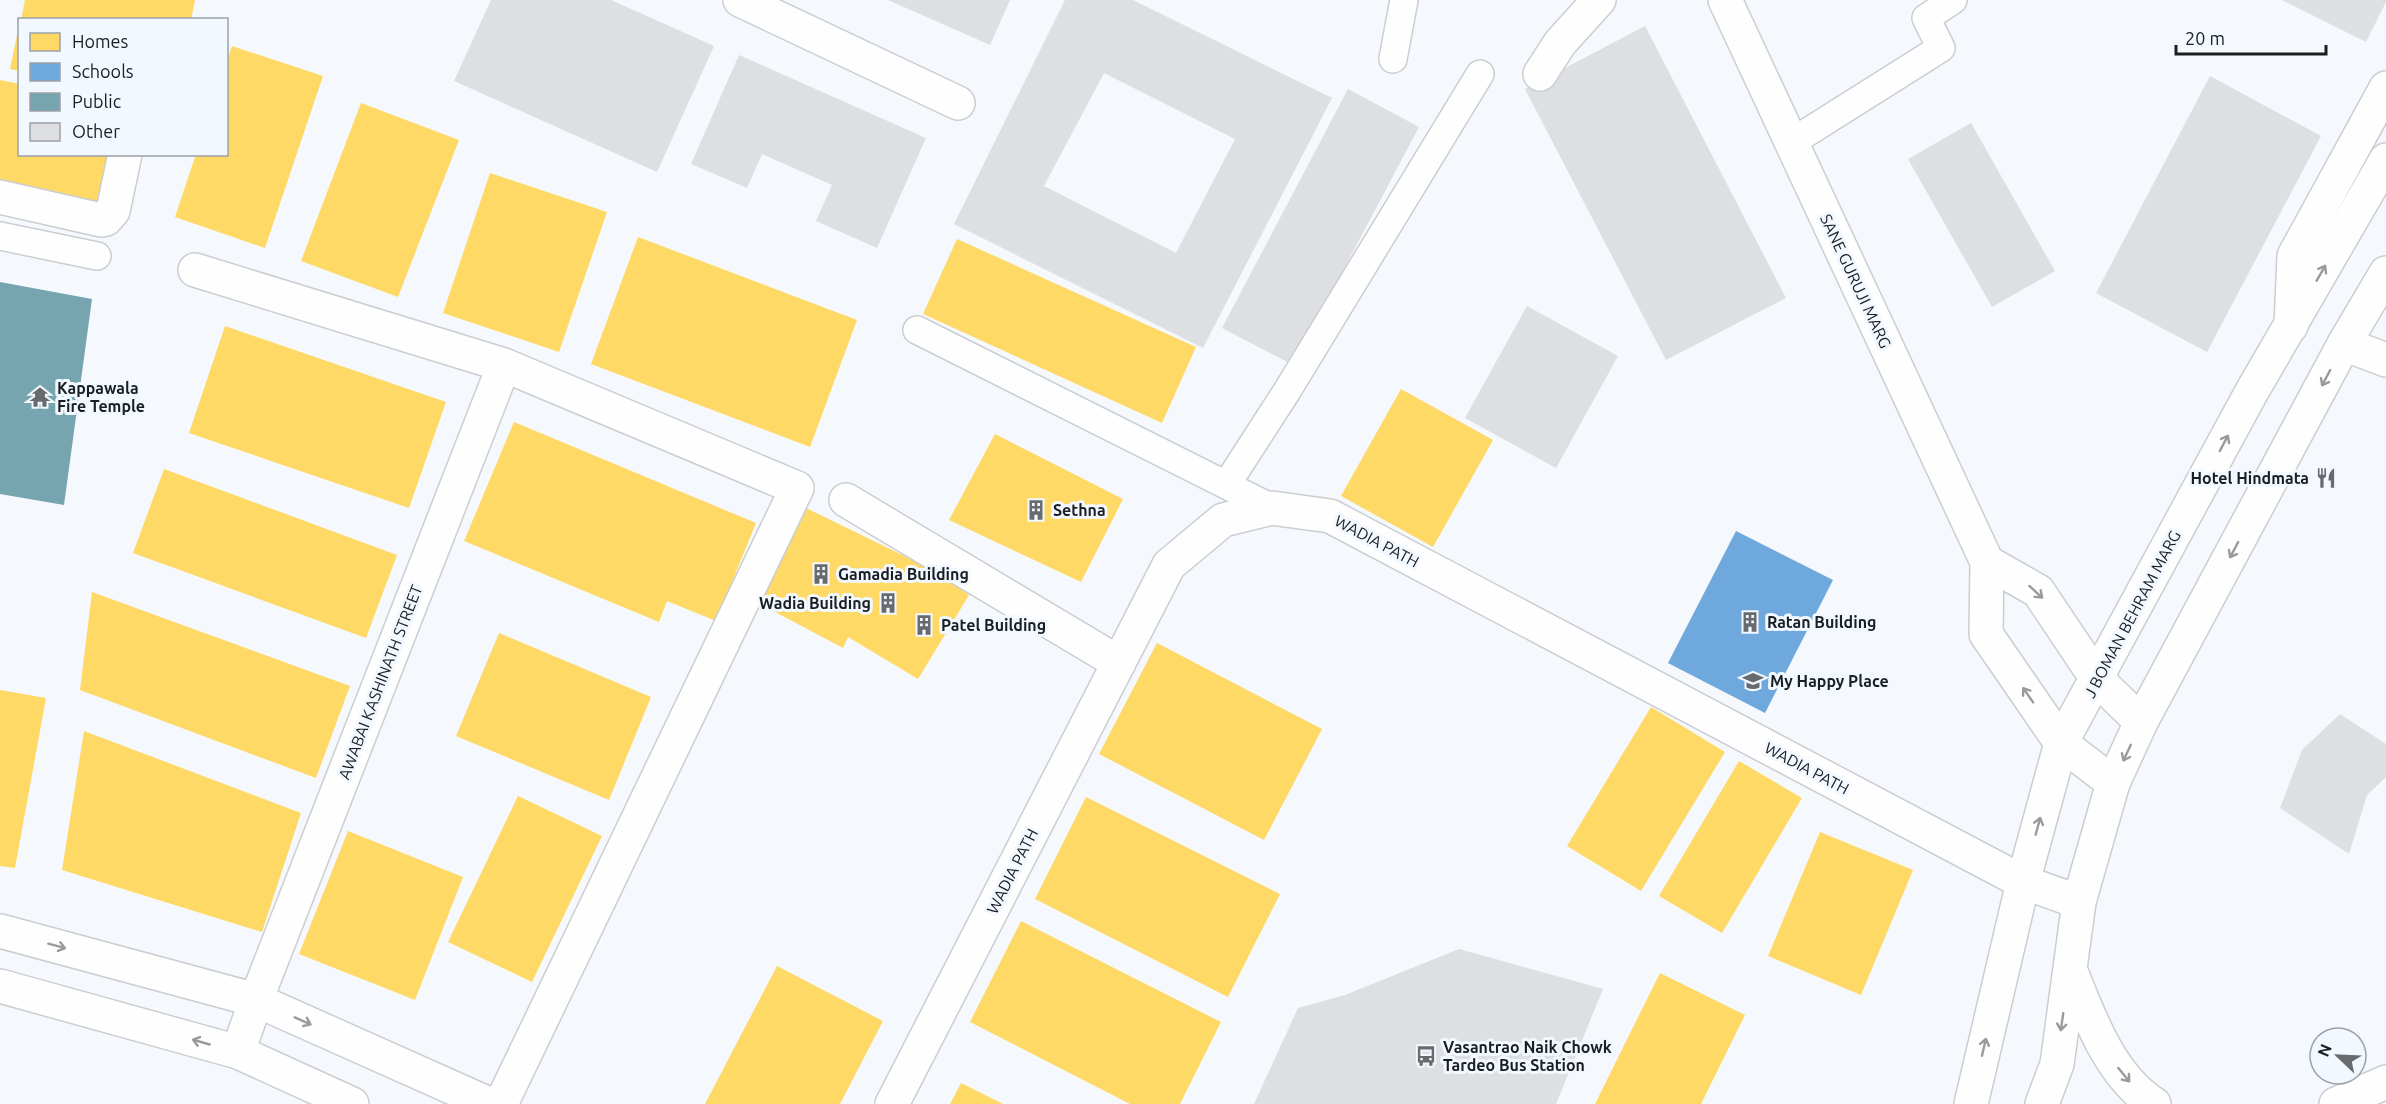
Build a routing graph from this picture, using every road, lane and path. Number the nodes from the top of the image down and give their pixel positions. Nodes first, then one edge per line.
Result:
1 (740, 0) edge
2 (1404, 0) edge
3 (1599, 0) edge
4 (1725, 0) edge
5 (1953, 0) edge
6 (1393, 59) dead end
7 (1480, 74) dead end
8 (1540, 74) dead end
9 (2386, 88) edge
10 (958, 103) dead end
11 (1792, 142) junction
12 (125, 156) edge
13 (2386, 160) edge
14 (0, 197) edge
15 (0, 236) edge
16 (97, 256) dead end
17 (195, 270) dead end
18 (2386, 273) edge
19 (2290, 326) junction
20 (917, 330) dead end
21 (2344, 344) junction
22 (2386, 360) edge
23 (504, 365) junction
24 (1227, 484) junction
25 (846, 500) dead end
26 (1272, 508) junction
27 (1987, 562) junction
28 (1119, 663) junction
29 (2097, 679) junction
30 (2141, 722) junction
31 (2061, 743) junction
32 (2113, 783) junction
33 (2023, 882) junction
34 (2079, 902) junction
35 (0, 931) edge
36 (2070, 968) junction
37 (0, 986) edge
38 (256, 1000) junction
39 (238, 1052) junction
40 (2056, 1064) junction
41 (2386, 1082) edge
42 (352, 1104) edge
43 (489, 1104) edge
44 (501, 1104) edge
45 (892, 1104) edge
46 (1971, 1104) edge
47 (2042, 1104) edge
48 (2061, 1104) edge
49 (2154, 1104) edge
50 (2336, 1104) edge

1 - 10 street
2 - 6 lane
3 - 8 street
4 - 11 street, SANE GURUJI MARG
5 - 11 lane
7 - 24 lane
9 - 19 street
11 - 27 street, SANE GURUJI MARG
12 - 14 street
19 -> 13 street, J BOMAN BEHRAM MARG
15 - 16 lane
17 - 23 street
18 - 21 street
29 -> 19 street, J BOMAN BEHRAM MARG
20 - 24 lane
21 - 22 street
21 -> 30 street
23 - 38 street, AWABAI KASHINATH STREET
23 - 44 street
24 - 26 lane
25 - 28 street
26 - 28 street, WADIA PATH
26 - 33 street, WADIA PATH
27 -> 29 street
31 -> 27 street, SANE GURUJI MARG
28 - 45 street, WADIA PATH
29 - 30 street
29 - 31 street, J BOMAN BEHRAM MARG
30 -> 32 street
31 - 32 street, SANE GURUJI MARG
33 -> 31 street, J BOMAN BEHRAM MARG
32 - 34 street
33 - 34 street, WADIA PATH
46 -> 33 street, J BOMAN BEHRAM MARG
34 - 36 street
35 -> 38 street
36 -> 40 street
36 -> 49 street
39 -> 37 street
38 - 39 street, AWABAI KASHINATH STREET
38 -> 43 street
39 - 42 street
40 - 47 street
40 - 48 street
41 - 50 street

